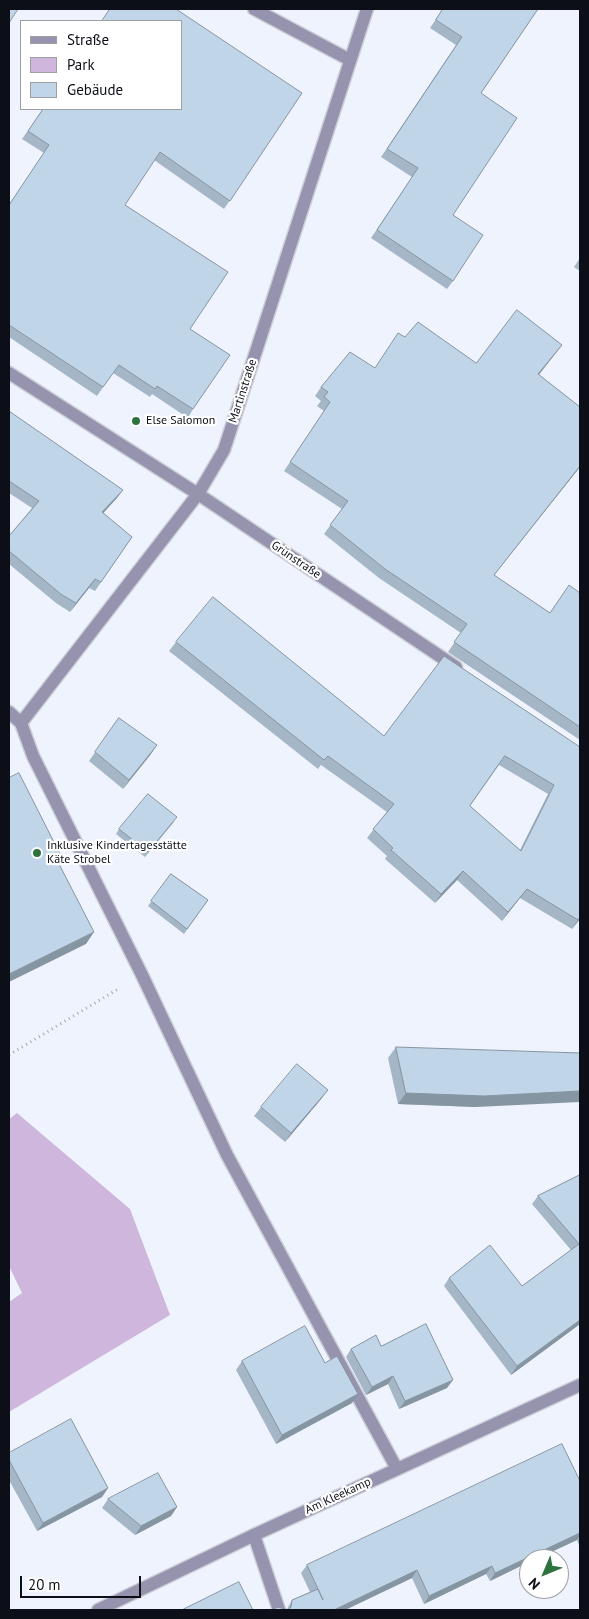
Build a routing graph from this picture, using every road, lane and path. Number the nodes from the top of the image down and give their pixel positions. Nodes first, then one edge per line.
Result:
1 (254, 9) edge
2 (367, 9) edge
3 (350, 60) junction
4 (9, 373) edge
5 (198, 494) junction
6 (466, 674) edge
7 (9, 712) edge
8 (21, 723) junction
9 (142, 975) junction
10 (9, 1055) edge
11 (580, 1385) edge
12 (397, 1469) junction
13 (254, 1535) junction
14 (98, 1610) edge
15 (279, 1610) edge

1 - 3 street
2 - 3 street, Martinstraße
3 - 5 street, Martinstraße
4 - 5 street, Grünstraße
5 - 6 street, Grünstraße
5 - 8 street, Martinstraße
7 - 8 street
8 - 9 street
9 - 10 path
9 - 12 street
11 - 12 street, Am Kleekamp
12 - 13 street, Am Kleekamp
13 - 14 street, Am Kleekamp
13 - 15 street

